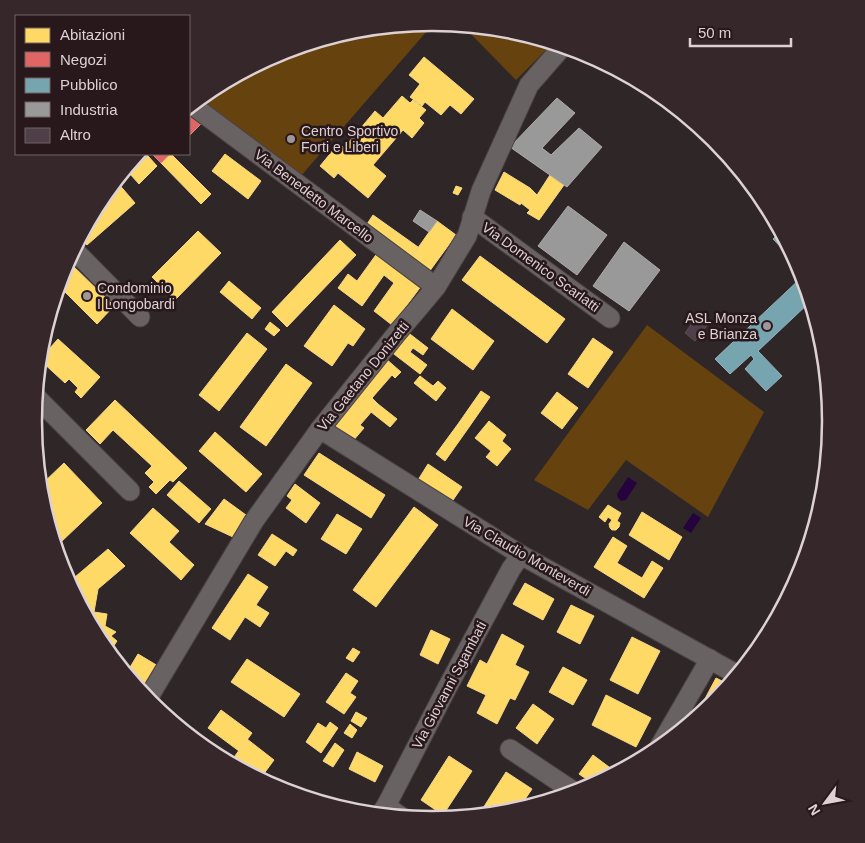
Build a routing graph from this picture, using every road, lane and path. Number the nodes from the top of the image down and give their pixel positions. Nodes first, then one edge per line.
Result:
1 (558, 52) edge
2 (198, 110) edge
3 (472, 217) junction
4 (79, 255) edge
5 (436, 287) junction
6 (140, 317) dead end
7 (610, 318) dead end
8 (43, 404) edge
9 (320, 429) junction
10 (130, 491) dead end
11 (521, 555) junction
12 (710, 659) junction
13 (732, 672) edge
14 (152, 692) edge
15 (667, 733) edge
16 (510, 750) dead end
17 (567, 787) edge
18 (384, 808) edge

1 - 3 street, Via Gaetano Donizetti
2 - 5 street, Via Benedetto Marcello
3 - 5 street, Via Gaetano Donizetti
3 - 7 street, Via Domenico Scarlatti
4 - 6 street
5 - 9 street, Via Gaetano Donizetti
8 - 10 street
9 - 11 street, Via Claudio Monteverdi
9 - 14 street, Via Gaetano Donizetti
11 - 12 street, Via Claudio Monteverdi
11 - 18 street, Via Giovanni Sgambati
12 - 13 street, Via Claudio Monteverdi
12 - 15 street
16 - 17 street

